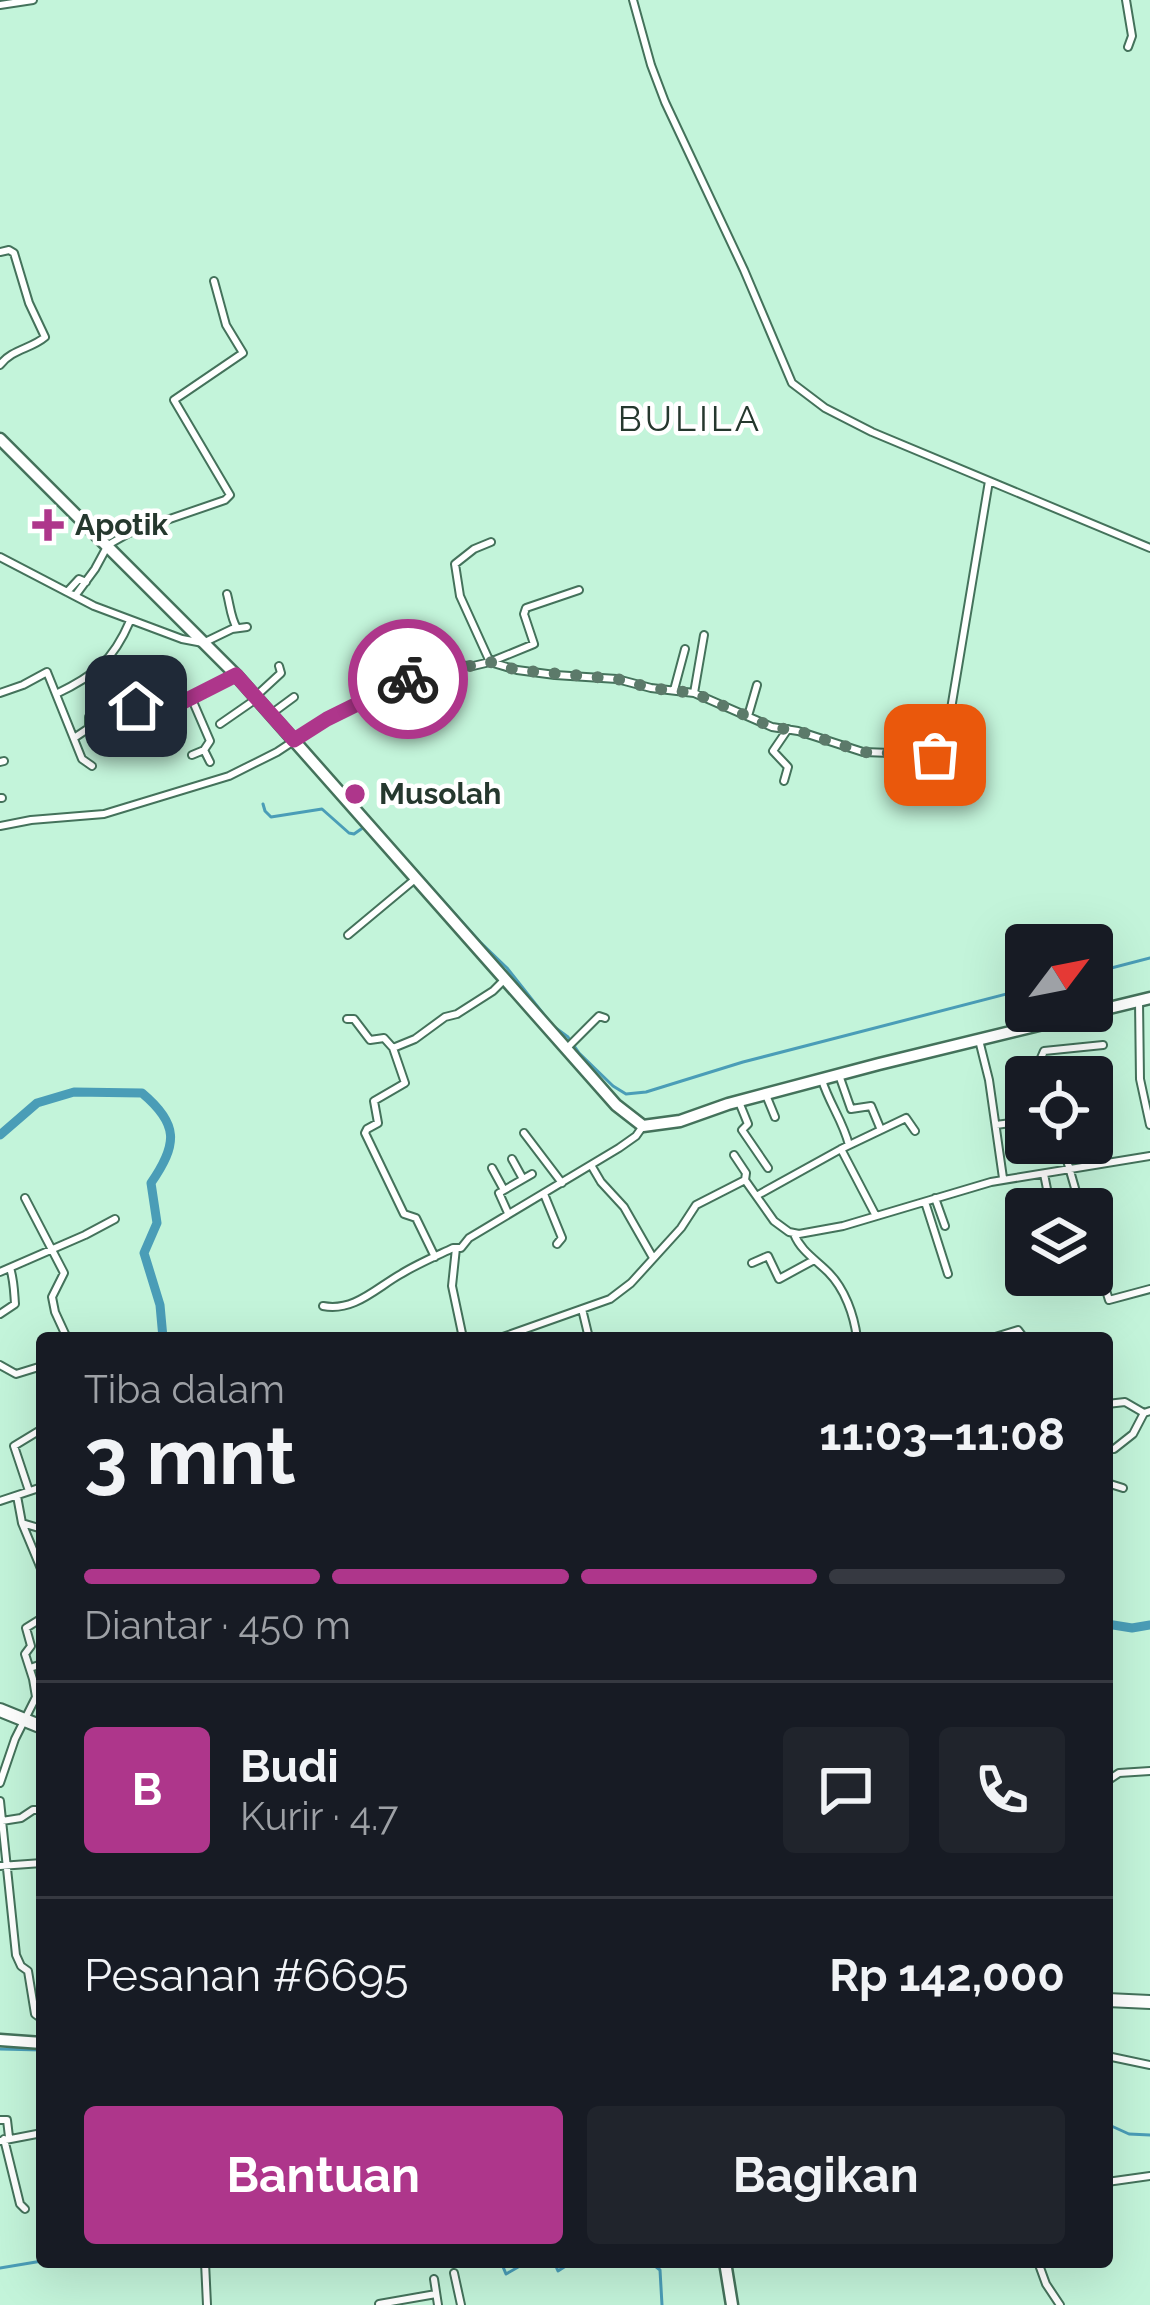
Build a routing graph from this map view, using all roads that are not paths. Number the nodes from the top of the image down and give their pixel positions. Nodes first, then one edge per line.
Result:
1 (33, 0) edge
2 (633, 0) edge
3 (1126, 0) edge
4 (14, 1) edge
5 (0, 5) edge
6 (1128, 47) dead end
7 (0, 252) edge
8 (214, 280) dead end
9 (0, 365) edge
10 (0, 439) edge
11 (989, 481) junction
12 (491, 542) dead end
13 (108, 545) junction
14 (1150, 548) edge
15 (0, 556) edge
16 (579, 590) dead end
17 (71, 594) junction
18 (227, 594) dead end
19 (130, 621) junction
20 (247, 627) dead end
21 (237, 628) junction
22 (704, 635) dead end
23 (203, 643) junction
24 (686, 649) dead end
25 (490, 662) junction
26 (279, 666) dead end
27 (94, 673) junction
28 (236, 675) junction
29 (757, 685) dead end
30 (674, 690) junction
31 (0, 693) edge
32 (694, 693) junction
33 (56, 694) junction
34 (191, 697) junction
35 (256, 698) junction
36 (294, 698) dead end
37 (110, 705) junction
38 (271, 714) junction
39 (748, 716) junction
40 (220, 724) dead end
41 (788, 729) junction
42 (74, 738) junction
43 (294, 740) junction
44 (204, 750) junction
45 (192, 755) dead end
46 (209, 762) dead end
47 (92, 766) dead end
48 (784, 781) dead end
49 (0, 826) edge
50 (416, 878) junction
51 (348, 935) dead end
52 (506, 979) junction
53 (1144, 999) edge
54 (347, 1018) dead end
55 (605, 1018) dead end
56 (979, 1040) junction
57 (1103, 1045) dead end
58 (569, 1047) junction
59 (394, 1048) junction
60 (1042, 1056) edge
61 (839, 1075) junction
62 (822, 1080) junction
63 (766, 1095) junction
64 (739, 1102) junction
65 (775, 1117) dead end
66 (1005, 1124) edge
67 (996, 1125) junction
68 (1150, 1125) edge
69 (643, 1126) junction
70 (880, 1130) junction
71 (915, 1131) dead end
72 (524, 1133) dead end
73 (845, 1147) junction
74 (734, 1155) dead end
75 (1150, 1156) edge
76 (512, 1159) dead end
77 (1068, 1164) edge
78 (591, 1165) junction
79 (492, 1168) dead end
80 (769, 1168) dead end
81 (1070, 1170) junction
82 (532, 1174) dead end
83 (1044, 1174) junction
84 (523, 1179) junction
85 (745, 1180) junction
86 (1003, 1180) junction
87 (562, 1183) junction
88 (1047, 1188) edge
89 (1076, 1188) edge
90 (504, 1190) junction
91 (544, 1194) junction
92 (758, 1196) junction
93 (25, 1198) dead end
94 (935, 1198) junction
95 (925, 1202) junction
96 (508, 1214) junction
97 (876, 1216) junction
98 (115, 1219) dead end
99 (945, 1226) dead end
100 (794, 1234) junction
101 (556, 1244) dead end
102 (456, 1248) junction
103 (51, 1250) junction
104 (652, 1256) junction
105 (436, 1257) junction
106 (814, 1260) junction
107 (752, 1263) dead end
108 (10, 1268) junction
109 (0, 1272) edge
110 (948, 1274) dead end
111 (1150, 1289) edge
112 (1107, 1296) edge
113 (323, 1306) dead end
114 (582, 1309) junction
115 (0, 1313) edge
116 (64, 1332) edge
117 (463, 1332) edge
118 (525, 1332) edge
119 (589, 1332) edge
120 (856, 1332) edge
121 (0, 1364) edge
122 (36, 1368) edge
123 (1113, 1403) edge
124 (1147, 1412) edge
125 (36, 1433) edge
126 (1114, 1449) dead end
127 (1113, 1485) edge
128 (1123, 1488) dead end
129 (36, 1489) edge
130 (29, 1491) junction
131 (16, 1496) junction
132 (0, 1501) edge
133 (22, 1523) junction
134 (36, 1527) edge
135 (36, 1557) edge
136 (36, 1621) edge
137 (36, 1644) edge
138 (31, 1646) junction
139 (36, 1666) edge
140 (30, 1668) junction
141 (0, 1709) edge
142 (25, 1720) junction
143 (36, 1725) edge
144 (1150, 1771) edge
145 (1113, 1777) edge
146 (0, 1783) edge
147 (0, 1801) edge
148 (36, 1810) edge
149 (2, 1821) edge
150 (36, 1863) edge
151 (4, 1866) edge
152 (1113, 2000) edge
153 (1150, 2002) edge
154 (36, 2014) edge
155 (0, 2040) edge
156 (36, 2043) edge
157 (1113, 2057) edge
158 (1150, 2065) edge
159 (0, 2120) edge
160 (36, 2134) edge
161 (5, 2139) edge
162 (1150, 2176) edge
163 (1113, 2181) edge
164 (25, 2209) dead end
165 (205, 2268) edge
166 (725, 2268) edge
167 (1039, 2268) edge
168 (454, 2273) dead end
169 (434, 2279) dead end
170 (436, 2294) junction
171 (379, 2304) edge
172 (207, 2305) edge
173 (438, 2305) edge
174 (460, 2305) edge
175 (732, 2305) edge
176 (1060, 2305) edge

1 - 4 street
2 - 11 street
3 - 6 street
4 - 5 street
7 - 9 street
8 - 13 street
10 - 13 street
11 - 14 street
11 - 41 street
12 - 25 street
13 - 17 street
13 - 23 street
15 - 17 street
16 - 25 street
17 - 19 street
18 - 21 street
19 - 23 street
19 - 27 street
20 - 21 street
21 - 23 street
22 - 32 street
23 - 28 street
24 - 30 street
25 - 30 street
25 - 43 street
26 - 35 street
27 - 33 street
27 - 37 street
28 - 34 street
28 - 35 street
29 - 39 street
30 - 32 street
31 - 33 street
32 - 39 street
33 - 42 street
34 - 37 street
34 - 44 street
35 - 38 street
35 - 40 street
36 - 38 street
37 - 42 street
38 - 43 street
39 - 41 street
41 - 48 street
42 - 47 street
43 - 49 street
43 - 50 street
44 - 45 street
44 - 46 street
50 - 51 street
50 - 52 street
52 - 58 street
52 - 59 street
53 - 56 street
53 - 68 street
54 - 59 street
55 - 58 street
56 - 61 street
56 - 67 street
57 - 60 street
58 - 69 street
59 - 105 street
61 - 62 street
61 - 70 street
62 - 63 street
62 - 73 street
63 - 64 street
63 - 65 street
64 - 69 street
64 - 80 street
66 - 67 street
67 - 86 street
69 - 78 street
70 - 71 street
70 - 73 street
72 - 87 street
73 - 92 street
73 - 97 street
74 - 85 street
75 - 81 street
76 - 84 street
77 - 81 street
78 - 87 street
78 - 104 street
79 - 90 street
81 - 83 street
81 - 89 street
82 - 84 street
83 - 86 street
83 - 88 street
84 - 90 street
85 - 92 street
85 - 104 street
86 - 94 street
87 - 91 street
90 - 96 street
91 - 96 street
91 - 101 street
92 - 100 street
93 - 103 street
94 - 95 street
94 - 99 street
95 - 97 street
95 - 110 street
96 - 102 street
97 - 100 street
98 - 103 street
100 - 106 street
102 - 105 street
102 - 117 street
103 - 108 street
103 - 116 street
104 - 114 street
105 - 113 street
106 - 107 street
106 - 120 street
108 - 109 street
108 - 115 street
111 - 112 street
114 - 118 street
114 - 119 street
121 - 122 street
123 - 124 street
124 - 126 street
125 - 130 street
127 - 128 street
129 - 130 street
130 - 131 street
131 - 132 street
131 - 133 street
133 - 134 street
133 - 135 street
136 - 138 street
137 - 138 street
138 - 140 street
139 - 140 street
140 - 142 street
141 - 142 main road
142 - 143 main road
142 - 146 street
144 - 145 street
147 - 149 street
148 - 149 street
149 - 151 street
150 - 151 street
151 - 154 street
152 - 153 main road
155 - 156 street
157 - 158 street
159 - 161 street
160 - 161 street
161 - 164 street
162 - 163 street
165 - 172 street
166 - 175 street
167 - 176 street
168 - 174 street
169 - 170 street
170 - 171 street
170 - 173 street

